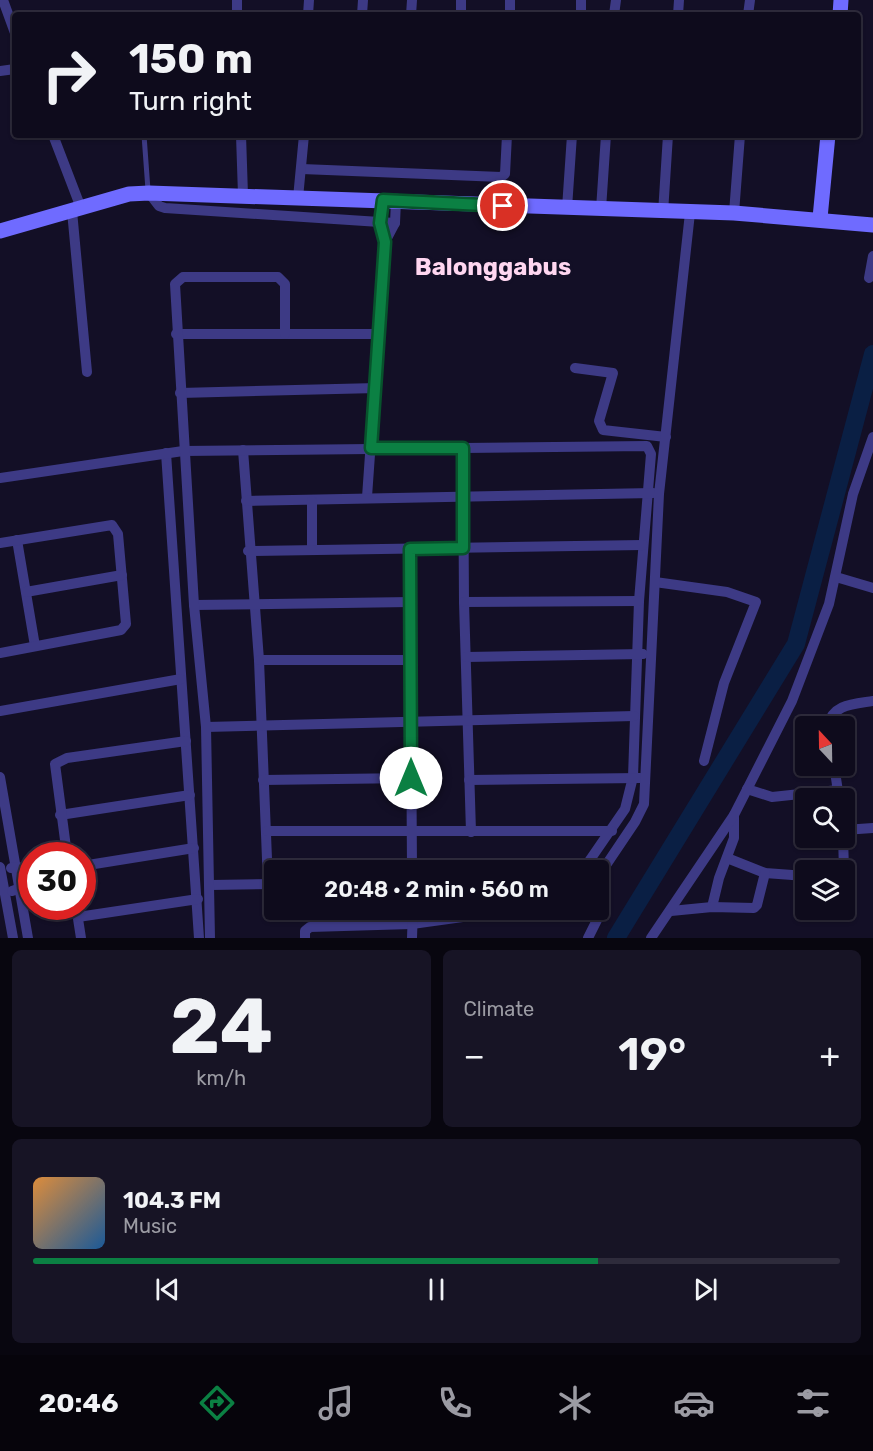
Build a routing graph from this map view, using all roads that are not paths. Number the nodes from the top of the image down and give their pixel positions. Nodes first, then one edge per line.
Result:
1 (3, 0) edge
2 (12, 25) edge
3 (54, 138) edge
4 (144, 138) edge
5 (241, 138) edge
6 (304, 138) edge
7 (507, 138) edge
8 (572, 138) edge
9 (606, 138) edge
10 (669, 138) edge
11 (740, 138) edge
12 (828, 138) edge
13 (302, 169) junction
14 (149, 193) junction
15 (243, 195) junction
16 (298, 198) junction
17 (389, 200) junction
18 (567, 208) junction
19 (76, 210) junction
20 (601, 210) junction
21 (663, 213) junction
22 (690, 213) junction
23 (734, 213) junction
24 (820, 218) junction
25 (380, 223) junction
26 (395, 223) junction
27 (873, 225) edge
28 (0, 231) edge
29 (385, 242) junction
30 (873, 256) edge
31 (869, 278) dead end
32 (176, 334) junction
33 (285, 334) junction
34 (379, 334) junction
35 (575, 368) dead end
36 (87, 372) dead end
37 (376, 388) junction
38 (180, 393) junction
39 (666, 436) junction
40 (873, 437) edge
41 (371, 448) junction
42 (463, 448) junction
43 (243, 450) junction
44 (183, 451) junction
45 (166, 453) junction
46 (0, 478) edge
47 (653, 493) junction
48 (463, 496) junction
49 (367, 497) junction
50 (246, 501) junction
51 (312, 501) junction
52 (17, 540) junction
53 (0, 543) edge
54 (643, 545) junction
55 (463, 548) junction
56 (410, 549) junction
57 (312, 550) junction
58 (249, 551) junction
59 (122, 575) junction
60 (836, 577) junction
61 (655, 582) junction
62 (873, 588) edge
63 (26, 592) junction
64 (639, 601) junction
65 (411, 602) junction
66 (464, 602) junction
67 (255, 604) junction
68 (194, 605) junction
69 (35, 646) junction
70 (0, 653) edge
71 (651, 653) junction
72 (636, 655) junction
73 (466, 657) junction
74 (259, 660) junction
75 (412, 660) junction
76 (181, 679) junction
77 (873, 701) edge
78 (0, 711) edge
79 (634, 716) junction
80 (832, 716) edge
81 (411, 722) junction
82 (468, 722) junction
83 (261, 726) junction
84 (206, 727) junction
85 (186, 741) junction
86 (704, 761) dead end
87 (0, 777) edge
88 (633, 777) junction
89 (411, 778) junction
90 (645, 778) junction
91 (263, 780) junction
92 (469, 780) junction
93 (747, 789) junction
94 (190, 795) junction
95 (795, 796) edge
96 (60, 815) junction
97 (734, 815) junction
98 (873, 828) edge
99 (855, 829) edge
100 (267, 831) junction
101 (612, 831) junction
102 (412, 832) junction
103 (471, 832) junction
104 (65, 842) edge
105 (194, 848) junction
106 (727, 858) junction
107 (269, 860) edge
108 (412, 860) edge
109 (590, 860) edge
110 (609, 860) edge
111 (96, 865) edge
112 (16, 867) junction
113 (0, 868) edge
114 (765, 873) junction
115 (795, 875) edge
116 (18, 882) edge
117 (264, 884) edge
118 (210, 885) junction
119 (18, 889) edge
120 (2, 892) edge
121 (198, 899) junction
122 (712, 907) junction
123 (96, 909) edge
124 (671, 911) junction
125 (25, 920) edge
126 (78, 920) edge
127 (412, 920) edge
128 (441, 920) edge
129 (596, 920) edge
130 (412, 924) junction
131 (13, 938) edge
132 (28, 938) edge
133 (81, 938) edge
134 (199, 938) edge
135 (210, 938) edge
136 (305, 938) edge
137 (412, 938) edge
138 (588, 938) edge
139 (651, 938) edge

1 - 2 street
3 - 19 street
4 - 14 lane
5 - 15 street
6 - 13 street
7 - 13 street
8 - 18 street
9 - 20 street
10 - 21 street
11 - 23 street
12 - 24 street
13 - 16 street
14 - 15 street
14 - 19 street
14 - 25 street
15 - 16 street
16 - 17 street
17 - 18 street
17 - 25 street
17 - 26 street
18 - 20 street
19 - 28 street
19 - 36 street
20 - 21 street
21 - 22 street
22 - 23 street
22 - 39 street
23 - 24 street
24 - 27 street
25 - 26 street
25 - 29 street
26 - 29 street
29 - 34 street
30 - 31 street
32 - 33 street
32 - 33 street
32 - 38 street
33 - 34 street
34 - 37 street
35 - 39 street
37 - 38 street
37 - 41 street
38 - 44 street
39 - 47 street
40 - 60 street
41 - 42 street
41 - 43 street
41 - 49 street
42 - 47 street
42 - 48 street
43 - 44 street
43 - 50 street
44 - 45 street
44 - 68 street
45 - 46 street
45 - 76 street
47 - 48 street
47 - 54 street
47 - 61 street
48 - 49 street
48 - 55 street
49 - 51 street
50 - 51 street
50 - 58 street
51 - 57 street
52 - 53 street
52 - 59 street
52 - 63 street
54 - 55 street
54 - 64 street
55 - 56 street
55 - 66 street
56 - 57 street
56 - 65 street
57 - 58 street
58 - 67 street
59 - 63 street
59 - 69 street
60 - 62 street
60 - 93 street
61 - 71 street
61 - 86 street
63 - 69 street
64 - 66 street
64 - 72 street
65 - 67 street
65 - 75 street
66 - 73 street
67 - 68 street
67 - 74 street
68 - 84 street
69 - 70 street
71 - 72 street
71 - 90 street
72 - 73 street
72 - 79 street
73 - 82 street
74 - 75 street
74 - 83 street
75 - 81 street
76 - 78 street
76 - 85 street
77 - 80 street
79 - 82 street
79 - 88 street
81 - 82 street
81 - 83 street
81 - 89 street
82 - 92 street
83 - 84 street
83 - 91 street
84 - 118 street
85 - 94 street
85 - 96 street
87 - 112 street
88 - 90 street
88 - 92 street
88 - 101 street
89 - 91 street
89 - 102 street
90 - 110 street
91 - 100 street
92 - 103 street
93 - 95 street
93 - 97 street
94 - 96 street
94 - 105 street
96 - 104 street
97 - 106 street
97 - 124 street
98 - 99 street
100 - 102 street
100 - 107 street
101 - 103 street
101 - 109 street
102 - 103 street
102 - 108 street
105 - 111 street
105 - 121 street
106 - 114 street
106 - 122 street
112 - 113 street
112 - 116 street
113 - 120 street
114 - 115 street
114 - 122 street
117 - 118 street
118 - 135 street
119 - 120 street
120 - 131 street
121 - 123 street
121 - 134 street
122 - 124 street
124 - 139 street
125 - 132 street
126 - 133 street
127 - 130 street
128 - 130 street
129 - 138 street
130 - 136 street
130 - 137 street

